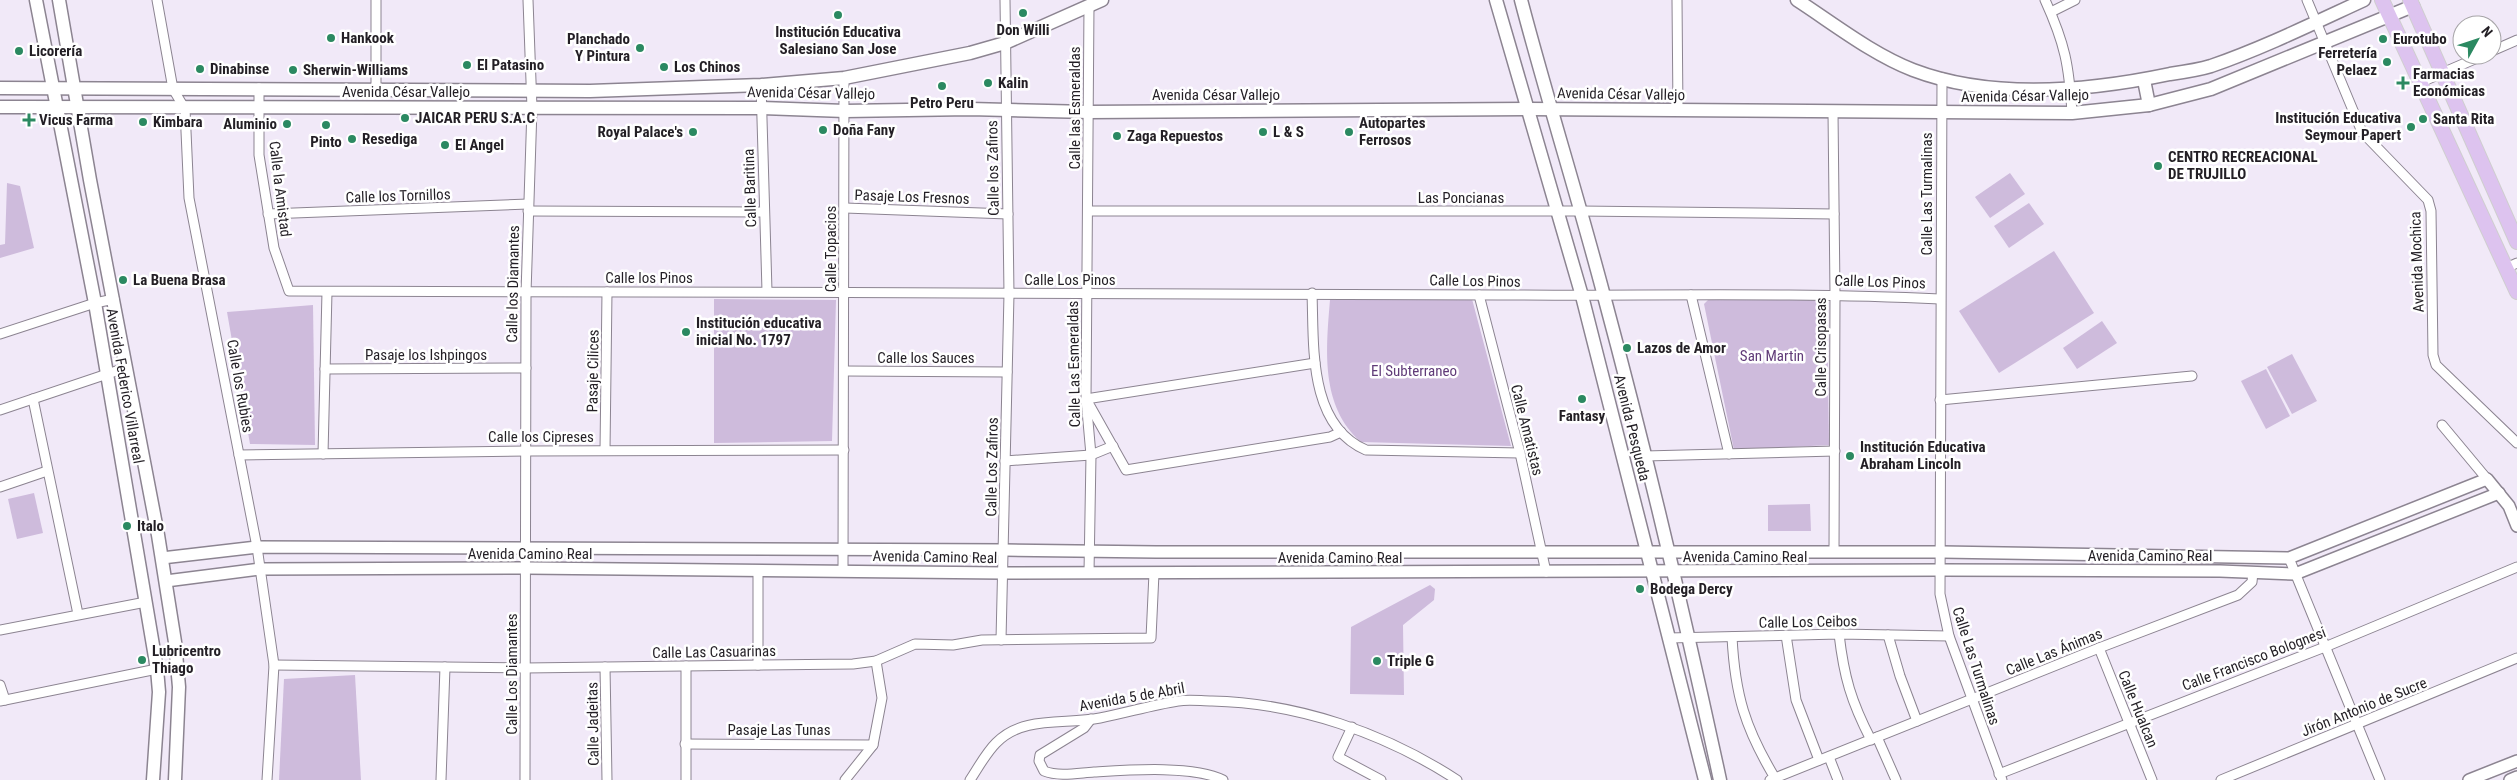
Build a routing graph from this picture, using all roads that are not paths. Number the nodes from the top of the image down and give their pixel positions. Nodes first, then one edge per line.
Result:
1 (36, 0) edge
2 (59, 0) edge
3 (157, 0) edge
4 (376, 0) edge
5 (528, 0) edge
6 (1005, 0) edge
7 (1102, 0) edge
8 (1496, 0) edge
9 (1521, 0) edge
10 (1677, 0) edge
11 (1796, 0) edge
12 (2045, 0) edge
13 (2076, 0) edge
14 (2307, 0) edge
15 (2364, 0) edge
16 (2382, 0) edge
17 (2411, 3) edge
18 (1089, 5) junction
19 (2050, 12) junction
20 (2388, 15) junction
21 (2316, 22) junction
22 (2517, 40) edge
23 (1005, 42) junction
24 (2323, 42) junction
25 (2502, 47) edge
26 (2462, 65) edge
27 (2442, 74) junction
28 (844, 78) junction
29 (1942, 78) junction
30 (2144, 80) junction
31 (2419, 83) junction
32 (761, 84) junction
33 (2071, 87) junction
34 (0, 88) edge
35 (54, 88) junction
36 (76, 88) junction
37 (259, 88) junction
38 (376, 88) junction
39 (173, 89) junction
40 (327, 89) junction
41 (407, 89) junction
42 (531, 91) junction
43 (2150, 105) junction
44 (0, 107) edge
45 (406, 107) junction
46 (56, 108) junction
47 (78, 108) junction
48 (260, 108) junction
49 (326, 108) junction
50 (532, 108) junction
51 (761, 108) junction
52 (184, 109) junction
53 (1005, 110) junction
54 (1529, 110) junction
55 (1550, 110) junction
56 (845, 111) junction
57 (1678, 111) junction
58 (1089, 112) junction
59 (1834, 112) junction
60 (1941, 113) junction
61 (2072, 113) junction
62 (90, 180) junction
63 (71, 182) junction
64 (528, 208) junction
65 (845, 208) junction
66 (1580, 211) junction
67 (764, 212) junction
68 (1088, 212) junction
69 (1558, 212) junction
70 (268, 214) junction
71 (1008, 214) junction
72 (1834, 214) junction
73 (2517, 242) edge
74 (2511, 266) edge
75 (289, 291) joint
76 (766, 291) junction
77 (845, 291) junction
78 (326, 292) junction
79 (607, 292) junction
80 (2517, 292) edge
81 (526, 293) junction
82 (1312, 293) junction
83 (1009, 294) junction
84 (1087, 294) junction
85 (1836, 294) junction
86 (1479, 295) junction
87 (1691, 295) junction
88 (1582, 296) junction
89 (1604, 296) junction
90 (114, 299) junction
91 (1940, 299) junction
92 (95, 303) junction
93 (0, 334) edge
94 (1315, 363) junction
95 (125, 368) junction
96 (526, 368) junction
97 (325, 369) junction
98 (845, 371) junction
99 (1007, 372) junction
100 (107, 375) junction
101 (2192, 376) dead end
102 (33, 398) junction
103 (1086, 399) junction
104 (1940, 400) junction
105 (0, 410) edge
106 (2442, 425) dead end
107 (1637, 426) junction
108 (1616, 430) junction
109 (1341, 432) junction
110 (2517, 443) edge
111 (1113, 446) junction
112 (606, 450) junction
113 (844, 450) junction
114 (1835, 450) junction
115 (527, 451) junction
116 (1520, 453) junction
117 (323, 454) junction
118 (1729, 454) junction
119 (239, 455) junction
120 (1090, 455) junction
121 (1645, 456) junction
122 (1005, 461) junction
123 (47, 471) junction
124 (2487, 479) junction
125 (0, 487) edge
126 (2499, 493) junction
127 (2517, 526) edge
128 (257, 547) junction
129 (527, 548) junction
130 (842, 550) junction
131 (1005, 550) junction
132 (1646, 551) junction
133 (1667, 551) junction
134 (1088, 552) junction
135 (1543, 552) junction
136 (1834, 552) junction
137 (1942, 552) junction
138 (162, 558) junction
139 (2289, 558) junction
140 (2517, 567) edge
141 (527, 568) junction
142 (260, 569) junction
143 (758, 570) junction
144 (843, 570) junction
145 (1941, 570) junction
146 (1546, 572) junction
147 (1650, 572) junction
148 (1673, 572) junction
149 (2253, 572) junction
150 (1002, 573) junction
151 (1089, 573) junction
152 (1154, 573) junction
153 (2295, 574) junction
154 (166, 581) junction
155 (146, 602) junction
156 (78, 614) junction
157 (0, 630) edge
158 (1839, 634) junction
159 (1786, 635) junction
160 (1888, 635) junction
161 (1949, 636) junction
162 (1732, 637) junction
163 (1668, 638) junction
164 (1690, 638) junction
165 (1001, 640) junction
166 (2325, 646) junction
167 (2099, 648) junction
168 (2517, 658) edge
169 (876, 661) junction
170 (274, 665) junction
171 (758, 665) junction
172 (686, 666) junction
173 (445, 667) junction
174 (605, 667) junction
175 (525, 668) junction
176 (157, 669) junction
177 (0, 684) edge
178 (3, 700) edge
179 (1971, 701) junction
180 (1091, 720) junction
181 (1917, 721) junction
182 (2128, 723) junction
183 (2357, 726) junction
184 (1352, 728) junction
185 (1874, 738) junction
186 (685, 744) junction
187 (873, 745) junction
188 (1829, 756) junction
189 (1819, 760) junction
190 (2517, 761) edge
191 (2001, 777) edge
192 (2517, 777) edge
193 (1772, 779) edge
194 (153, 780) edge
195 (175, 780) edge
196 (267, 780) edge
197 (441, 780) edge
198 (525, 780) edge
199 (608, 780) edge
200 (686, 780) edge
201 (845, 780) edge
202 (970, 780) edge
203 (1223, 780) edge
204 (1381, 780) edge
205 (1457, 780) edge
206 (1705, 780) edge
207 (1720, 780) edge
208 (1838, 780) edge
209 (1896, 780) edge
210 (2152, 780) edge
211 (2222, 780) edge
212 (2380, 780) edge
213 (2469, 780) edge
214 (2510, 780) edge

1 - 35 main road, Avenida Federico Villarreal
2 - 36 main road, Avenida Federico Villarreal
3 - 39 street, Calle los Rubies
4 - 38 street
5 - 42 street, Calle los Diamantes
6 - 23 street
7 - 18 main road, Avenida César Vallejo
8 - 54 main road, Avenida Pesqueda
9 - 55 main road, Avenida Pesqueda
10 - 57 street
11 - 29 main road, Avenida César Vallejo
12 - 19 street
13 - 19 street
14 - 21 street, Avenida Mochica
15 - 21 main road, Avenida César Vallejo
16 - 20 main road
17 - 20 main road, Avenida César Vallejo
17 - 27 main road
18 - 23 main road, Avenida César Vallejo
18 - 58 street, Calle las Esmeraldas
19 - 33 street
20 - 24 main road, Avenida César Vallejo
20 - 31 main road
21 - 24 street, Avenida Mochica
21 - 30 main road, Avenida César Vallejo
22 - 25 street
23 - 28 main road, Avenida César Vallejo
23 - 53 street, Calle los Zafiros
24 - 43 main road, Avenida César Vallejo
24 - 110 street, Avenida Mochica
26 - 27 street
27 - 31 street
27 - 73 main road
28 - 32 main road, Avenida César Vallejo
28 - 56 street, Calle Topacios
29 - 33 main road, Avenida César Vallejo
29 - 60 street, Calle Las Turmalinas
30 - 33 main road, Avenida César Vallejo
30 - 43 main road
31 - 74 main road
32 - 42 main road, Avenida César Vallejo
32 - 51 street, Calle Baritina
33 - 61 street
34 - 35 main road, Avenida César Vallejo
35 - 36 main road, Avenida César Vallejo
35 - 46 main road, Avenida Federico Villarreal
36 - 39 main road, Avenida César Vallejo
36 - 47 main road, Avenida Federico Villarreal
37 - 39 main road, Avenida César Vallejo
37 - 40 main road, Avenida César Vallejo
37 - 48 street, Calle la Amistad
38 - 40 main road, Avenida César Vallejo
38 - 41 main road, Avenida César Vallejo
39 - 52 street, Calle los Rubies
40 - 49 main road
41 - 42 main road, Avenida César Vallejo
41 - 45 main road
42 - 50 street, Calle los Diamantes
43 - 61 main road, Avenida César Vallejo
44 - 46 main road, Avenida César Vallejo
45 - 49 main road, Avenida César Vallejo
45 - 50 main road, Avenida César Vallejo
46 - 47 main road, Avenida César Vallejo
46 - 63 main road, Avenida Federico Villarreal
47 - 52 main road, Avenida César Vallejo
47 - 62 main road, Avenida Federico Villarreal
48 - 49 main road, Avenida César Vallejo
48 - 52 main road, Avenida César Vallejo
48 - 70 street, Calle la Amistad
50 - 51 main road, Avenida César Vallejo
50 - 64 street, Calle los Diamantes
51 - 56 main road, Avenida César Vallejo
51 - 67 street, Calle Baritina
52 - 119 street, Calle los Rubies
53 - 56 main road, Avenida César Vallejo
53 - 58 main road, Avenida César Vallejo
53 - 71 street, Calle los Zafiros
54 - 55 main road, Avenida César Vallejo
54 - 58 main road, Avenida César Vallejo
54 - 69 main road, Avenida Pesqueda
55 - 57 main road, Avenida César Vallejo
55 - 66 main road, Avenida Pesqueda
56 - 65 street, Calle Topacios
57 - 59 main road, Avenida César Vallejo
58 - 68 street, Calle las Esmeraldas
59 - 60 main road, Avenida César Vallejo
59 - 72 street, Calle Crisopasas
60 - 61 main road, Avenida César Vallejo
60 - 91 street, Calle Las Turmalinas
62 - 63 main road
62 - 90 main road, Avenida Federico Villarreal
63 - 92 main road, Avenida Federico Villarreal
64 - 67 street, Calle los Tornillos
64 - 70 street, Calle los Tornillos
64 - 81 street, Calle los Diamantes
65 - 71 street, Pasaje Los Fresnos
65 - 77 street, Calle Topacios
66 - 69 street, Las Poncianas
66 - 72 street, Las Poncianas
66 - 89 main road, Avenida Pesqueda
67 - 76 street, Calle Baritina
68 - 69 street, Las Poncianas
68 - 84 street, Calle Las Esmeraldas
69 - 88 main road, Avenida Pesqueda
70 - 75 street, Calle la Amistad
71 - 83 street, Calle los Zafiros
72 - 85 street, Calle Crisopasas
74 - 80 main road
75 - 78 street, Calle los Pinos
76 - 77 street, Calle los Pinos
76 - 79 street, Calle los Pinos
77 - 83 street, Calle los Pinos
77 - 98 street, Calle Topacios
78 - 81 street, Calle los Pinos
78 - 97 street
79 - 81 street, Calle los Pinos
79 - 112 street, Pasaje Cilices
81 - 96 street, Calle los Diamantes
82 - 84 street, Calle Los Pinos
82 - 86 street, Calle Los Pinos
82 - 94 street
83 - 84 street, Calle Los Pinos
83 - 99 street, Calle Los Zafiros
84 - 103 street, Calle Las Esmeraldas
85 - 87 street, Calle Los Pinos
85 - 91 street, Calle Los Pinos
85 - 114 street, Calle Crisopasas
86 - 88 street, Calle Los Pinos
86 - 116 street, Calle Amatistas
87 - 89 street, Calle Los Pinos
87 - 118 street
88 - 89 street, Calle Los Pinos
88 - 108 main road, Avenida Pesqueda
89 - 107 main road, Avenida Pesqueda
90 - 92 street
90 - 95 main road, Avenida Federico Villarreal
91 - 104 street, Calle Las Turmalinas
92 - 93 street
92 - 100 main road, Avenida Federico Villarreal
94 - 103 street
94 - 109 street
95 - 100 street
95 - 138 main road, Avenida Federico Villarreal
96 - 97 street, Pasaje los Ishpingos
96 - 115 street, Calle los Diamantes
97 - 117 street
98 - 99 street, Calle los Sauces
98 - 113 street, Calle Topacios
99 - 122 street, Calle Los Zafiros
100 - 102 street
100 - 155 main road, Avenida Federico Villarreal
101 - 104 street
102 - 105 street
102 - 123 street
103 - 111 street
103 - 120 street, Calle Las Esmeraldas
104 - 137 street, Calle Las Turmalinas
106 - 124 street
107 - 108 main road
107 - 121 main road, Avenida Pesqueda
108 - 132 main road, Avenida Pesqueda
109 - 111 street
109 - 116 street
111 - 120 street
112 - 113 street, Calle los Cipreses
112 - 115 street, Calle los Cipreses
113 - 130 street, Calle Topacios
114 - 118 street
114 - 136 street, Calle Crisopasas
115 - 117 street, Calle los Cipreses
115 - 129 street, Calle los Diamantes
116 - 135 street, Calle Amatistas
117 - 119 street, Calle los Cipreses
118 - 121 street
119 - 128 street, Calle los Rubies
120 - 122 street
120 - 134 street, Calle Las Esmeraldas
121 - 133 main road, Avenida Pesqueda
122 - 131 street, Calle Los Zafiros
123 - 125 street
123 - 156 street
124 - 126 street
124 - 139 street, Avenida Camino Real
126 - 127 street
126 - 153 street, Avenida Camino Real
128 - 129 street, Avenida Camino Real
128 - 138 street, Avenida Camino Real
128 - 142 street, Calle los Rubies
129 - 130 street, Avenida Camino Real
129 - 141 street, Calle los Diamantes
130 - 131 street, Avenida Camino Real
130 - 144 street, Calle Topacios
131 - 134 street, Avenida Camino Real
131 - 150 street, Calle Los Zafiros
132 - 133 street, Avenida Camino Real
132 - 135 street, Avenida Camino Real
132 - 147 main road, Avenida Pesqueda
133 - 136 street, Avenida Camino Real
133 - 148 main road, Avenida Pesqueda
134 - 135 street, Avenida Camino Real
134 - 151 street, Calle Las Esmeraldas
135 - 146 street, Calle Amatistas
136 - 137 street, Avenida Camino Real
137 - 139 street, Avenida Camino Real
137 - 145 street, Calle Las Turmalinas
138 - 154 main road, Avenida Federico Villarreal
139 - 153 street
140 - 166 street, Calle Francisco Bolognesi
141 - 142 street, Avenida Camino Real
141 - 143 street, Avenida Camino Real
141 - 175 street, Calle Los Diamantes
142 - 154 street, Avenida Camino Real
142 - 170 street, Calle los Rubies
143 - 144 street, Avenida Camino Real
143 - 171 street
144 - 150 street, Avenida Camino Real
145 - 148 street, Avenida Camino Real
145 - 149 street, Avenida Camino Real
145 - 161 street, Calle Las Turmalinas
146 - 147 street, Avenida Camino Real
146 - 152 street, Avenida Camino Real
147 - 148 street, Avenida Camino Real
147 - 163 main road, Avenida Pesqueda
148 - 164 main road, Avenida Pesqueda
149 - 153 street, Avenida Camino Real
149 - 167 street, Calle Las Ánimas
150 - 151 street, Avenida Camino Real
150 - 165 street, Calle Los Zafiros
151 - 152 street, Avenida Camino Real
152 - 165 street, Calle Las Casuarinas
153 - 166 street
154 - 195 main road, Avenida Federico Villarreal
155 - 156 street
155 - 176 main road, Avenida Federico Villarreal
156 - 157 street
158 - 159 street, Calle Los Ceibos
158 - 160 street, Calle Los Ceibos
158 - 185 street
159 - 162 street, Calle Los Ceibos
159 - 189 street
160 - 161 street, Calle Los Ceibos
160 - 181 street
161 - 179 street, Calle Las Turmalinas
162 - 164 street, Calle Los Ceibos
162 - 193 street
163 - 164 street, Calle Los Ceibos
163 - 206 main road, Avenida Pesqueda
164 - 207 main road, Avenida Pesqueda
165 - 169 street, Calle Las Casuarinas
166 - 182 street, Calle Francisco Bolognesi
166 - 183 street
167 - 179 street, Calle Las Ánimas
167 - 182 street, Calle Hualcan
168 - 183 street, Jirón Antonio de Sucre
169 - 171 street, Calle Las Casuarinas
169 - 187 street
170 - 173 street, Calle Las Casuarinas
170 - 196 street, Calle los Rubies
171 - 172 street, Calle Las Casuarinas
172 - 174 street, Calle Las Casuarinas
172 - 186 street
173 - 175 street, Calle Las Casuarinas
173 - 197 street
174 - 175 street, Calle Las Casuarinas
174 - 199 street, Calle Jadeitas
175 - 198 street, Calle Los Diamantes
176 - 178 street
176 - 194 main road, Avenida Federico Villarreal
177 - 178 street
179 - 181 street, Calle Las Ánimas
179 - 191 street, Calle Las Turmalinas
180 - 184 street, Avenida 5 de Abril
180 - 202 street, Avenida 5 de Abril
180 - 203 street
181 - 185 street, Calle Las Ánimas
182 - 191 street, Calle Francisco Bolognesi
182 - 210 street, Calle Hualcan
183 - 211 street, Jirón Antonio de Sucre
183 - 212 street
184 - 204 street
184 - 205 street, Avenida 5 de Abril
185 - 188 street, Calle Las Ánimas
185 - 209 street
186 - 187 street, Pasaje Las Tunas
186 - 200 street
187 - 201 street
188 - 189 street, Calle Las Ánimas
188 - 208 street
189 - 193 street, Calle Las Ánimas
190 - 213 street
192 - 214 street

